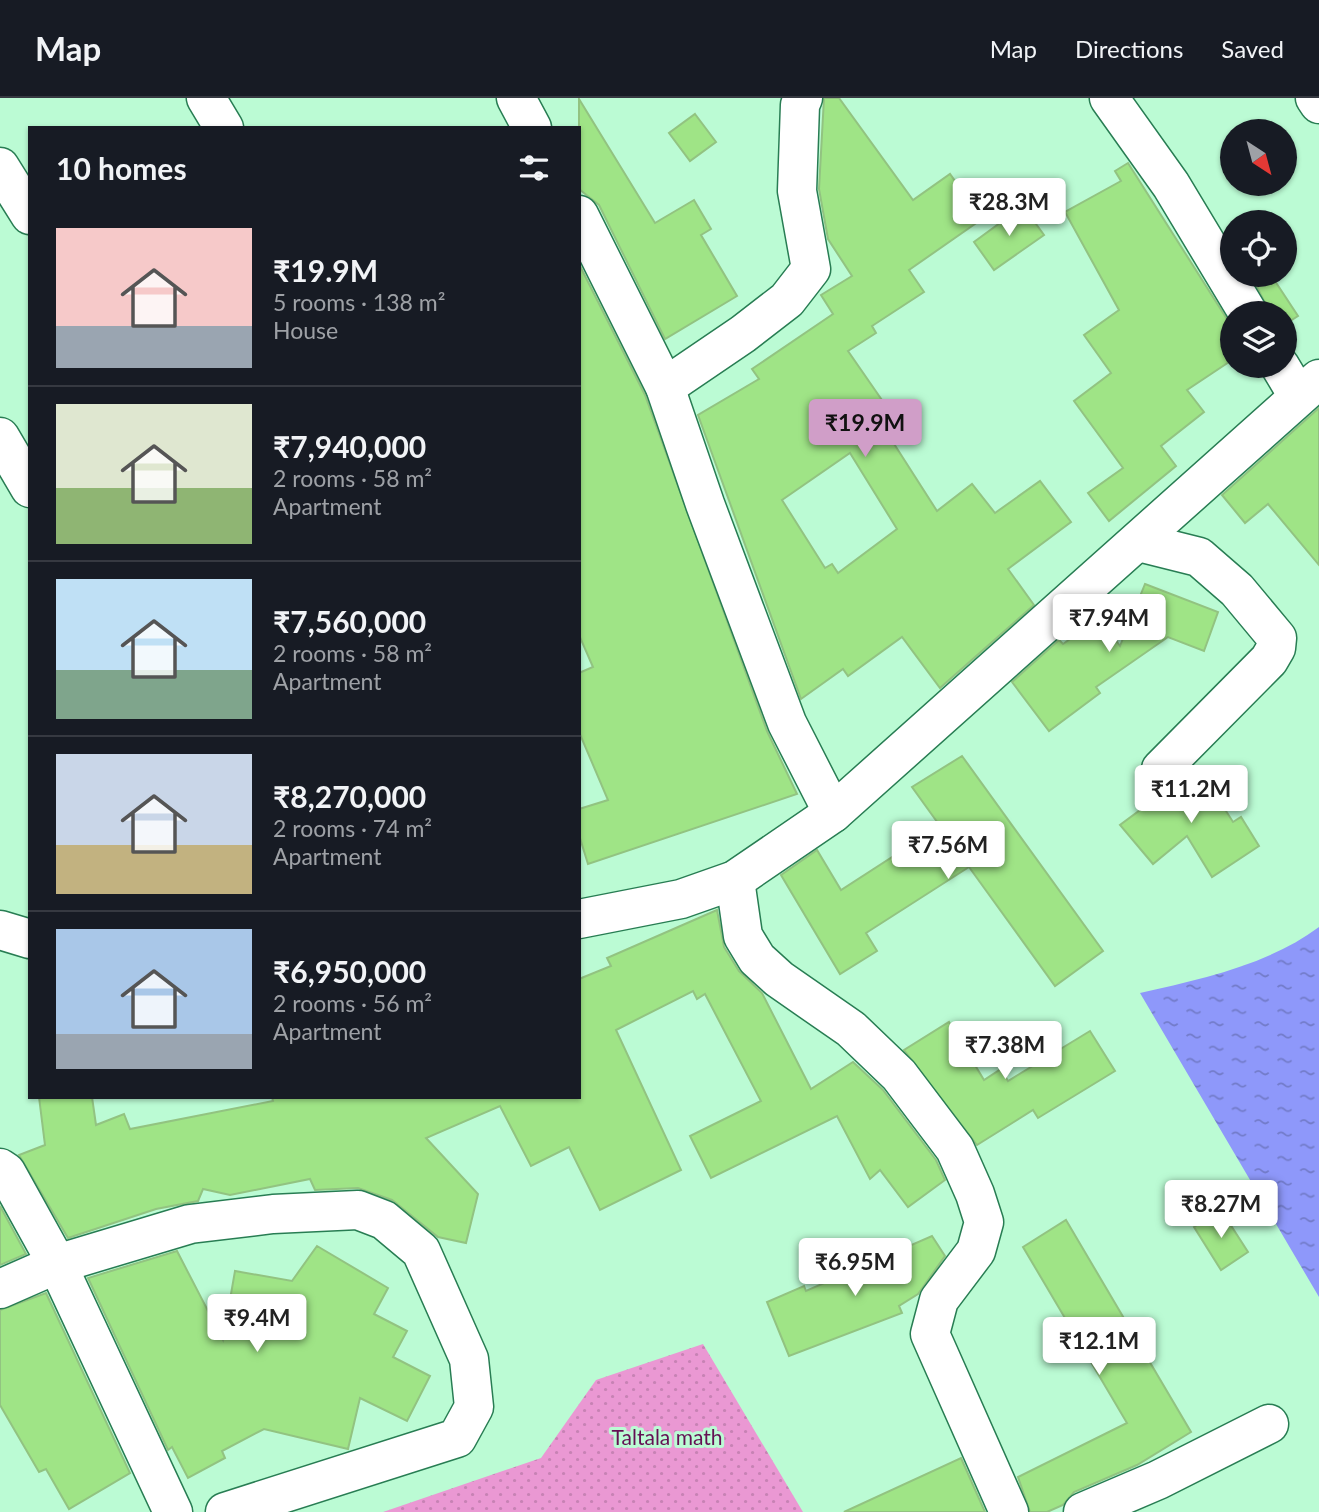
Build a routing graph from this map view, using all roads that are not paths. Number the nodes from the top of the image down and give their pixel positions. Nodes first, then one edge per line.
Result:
1 (206, 98) edge
2 (516, 98) edge
3 (803, 98) edge
4 (1109, 98) edge
5 (1315, 98) edge
6 (1319, 104) edge
7 (223, 126) edge
8 (531, 126) edge
9 (0, 167) edge
10 (28, 212) edge
11 (583, 231) edge
12 (1241, 301) edge
13 (1299, 380) edge
14 (665, 387) junction
15 (0, 437) edge
16 (28, 485) edge
17 (1139, 542) junction
18 (1161, 769) dead end
19 (833, 813) junction
20 (735, 880) junction
21 (581, 919) edge
22 (0, 930) edge
23 (28, 938) edge
24 (0, 1168) edge
25 (57, 1264) junction
26 (0, 1289) edge
27 (1269, 1424) dead end
28 (305, 1500) edge
29 (173, 1512) edge
30 (225, 1512) edge
31 (1009, 1512) edge
32 (1083, 1512) edge

1 - 7 street
2 - 8 street
3 - 14 street
4 - 12 street
5 - 6 street
9 - 10 street
11 - 14 street
13 - 17 street
14 - 19 street
15 - 16 street
17 - 18 street
17 - 19 street
19 - 20 street
20 - 21 street
20 - 31 street
22 - 23 street
24 - 25 street
25 - 26 street
25 - 28 street
25 - 29 street
27 - 32 street
28 - 30 street

